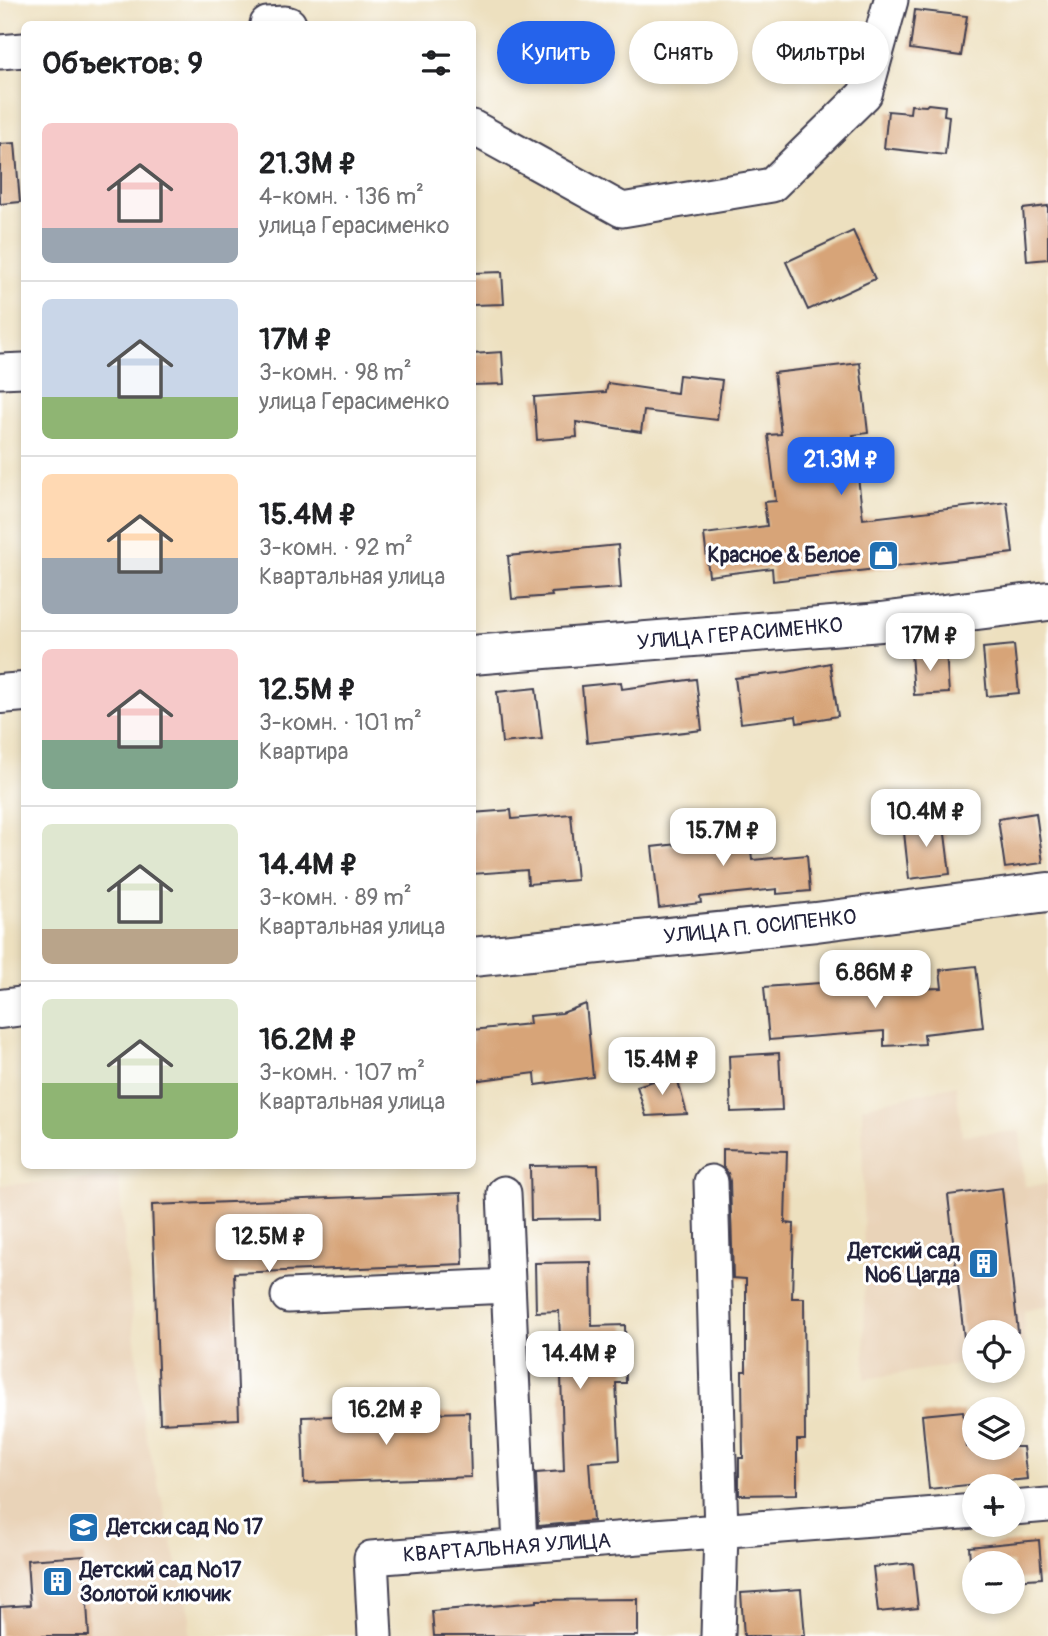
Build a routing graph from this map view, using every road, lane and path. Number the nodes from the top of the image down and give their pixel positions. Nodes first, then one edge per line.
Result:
1 (891, 0) edge
2 (21, 50) edge
3 (0, 52) edge
4 (476, 129) edge
5 (21, 370) edge
6 (0, 372) edge
7 (1048, 601) edge
8 (476, 655) edge
9 (21, 692) edge
10 (0, 694) edge
11 (1048, 892) edge
12 (476, 957) edge
13 (21, 1006) edge
14 (0, 1009) edge
15 (711, 1182) dead end
16 (504, 1193) dead end
17 (508, 1286) junction
18 (288, 1296) dead end
19 (1048, 1505) edge
20 (1025, 1507) edge
21 (962, 1512) edge
22 (721, 1532) junction
23 (520, 1546) junction
24 (375, 1636) edge
25 (718, 1636) edge

1 - 4 street
2 - 3 street
5 - 6 street
7 - 8 main road, УЛИЦА ГЕРАСИМЕНКО
9 - 10 main road
11 - 12 main road, УЛИЦА П. ОСИПЕНКО
13 - 14 main road
15 - 22 street
16 - 17 street
17 - 18 street
17 - 23 street
19 - 20 street
21 - 22 street, КВАРТАЛЬНАЯ УЛИЦА
22 - 23 street, КВАРТАЛЬНАЯ УЛИЦА
22 - 25 street
23 - 24 street, КВАРТАЛЬНАЯ УЛИЦА

